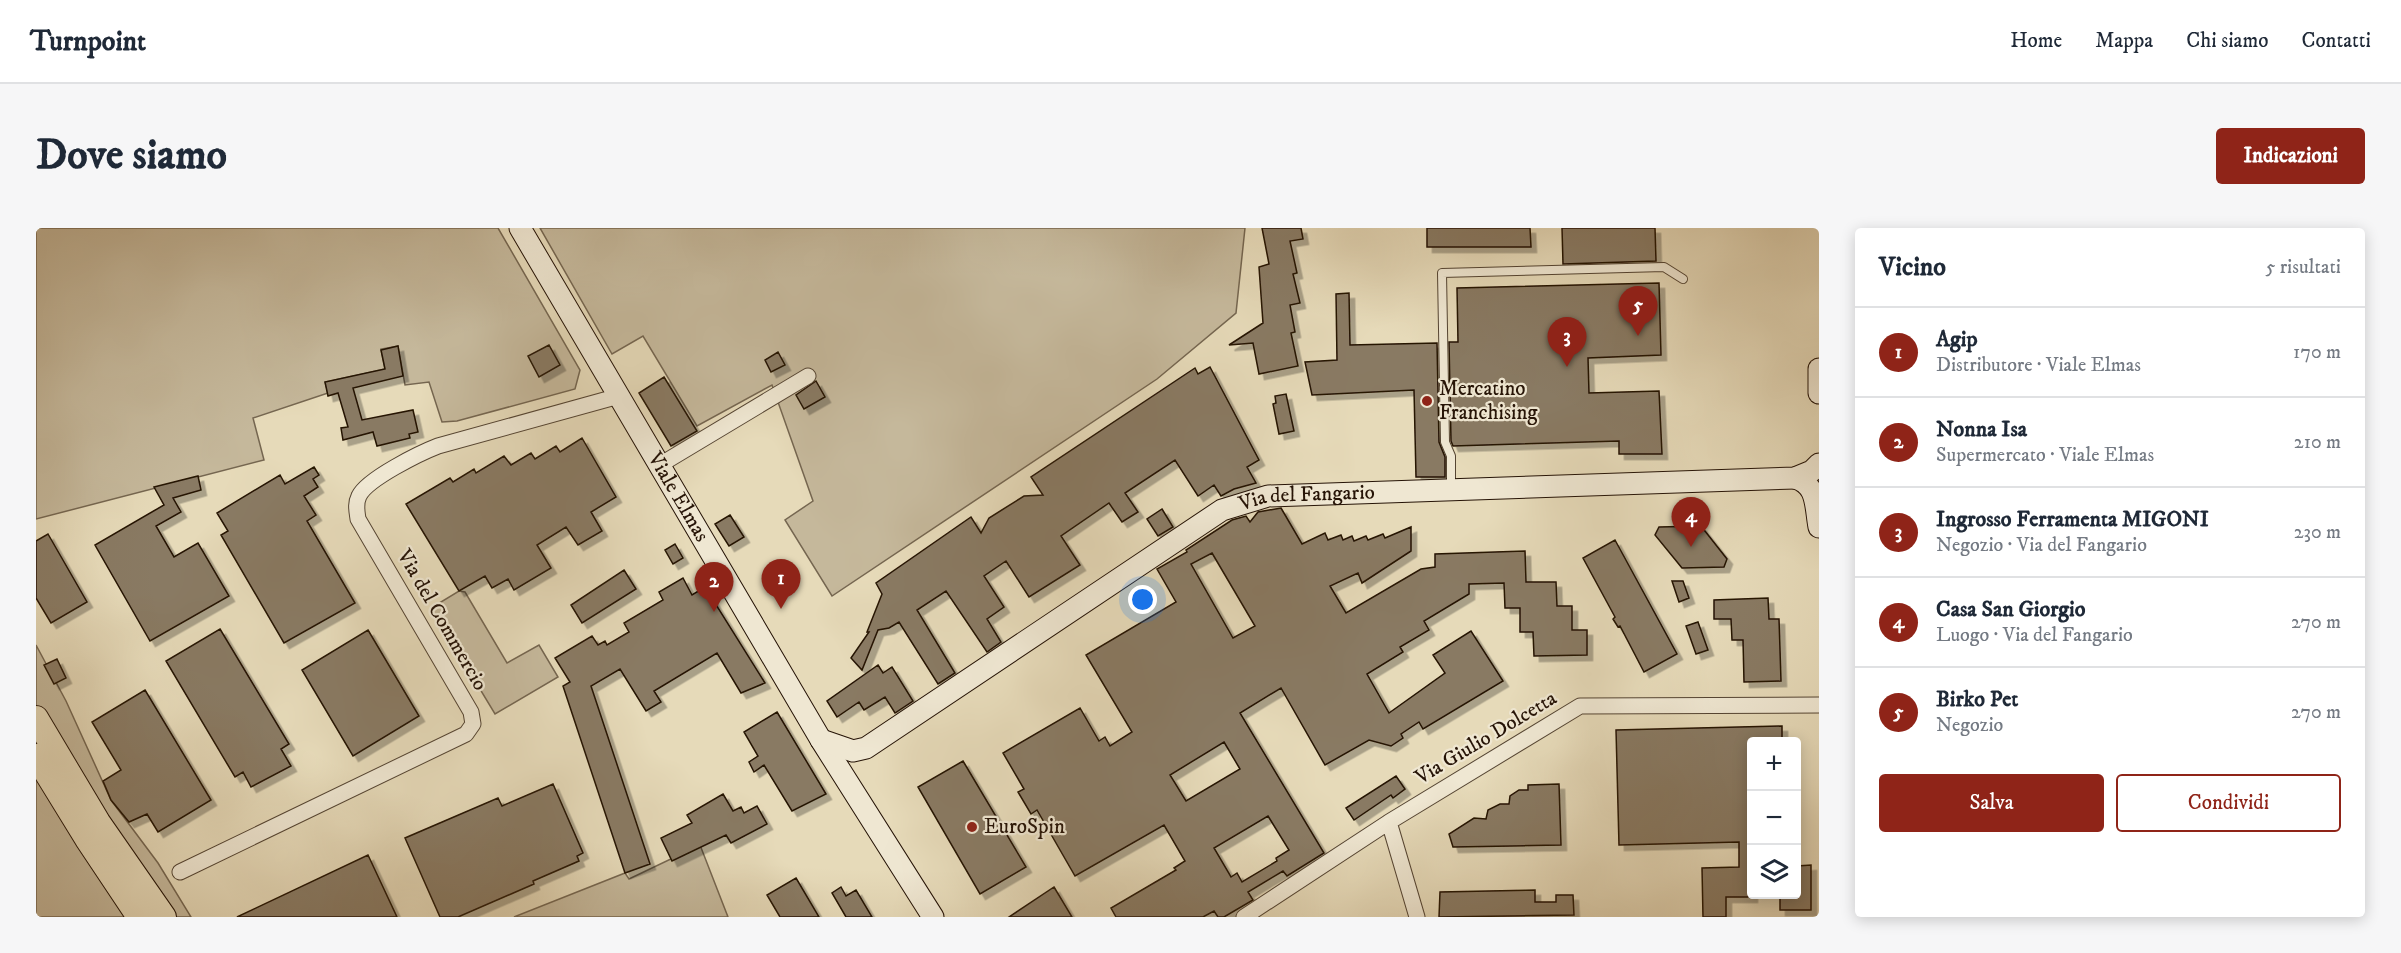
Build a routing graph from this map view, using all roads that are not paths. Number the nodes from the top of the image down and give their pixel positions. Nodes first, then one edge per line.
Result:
1 (520, 228) edge
2 (1683, 279) dead end
3 (1819, 369) edge
4 (808, 376) dead end
5 (1819, 393) edge
6 (619, 396) junction
7 (1819, 464) edge
8 (658, 466) junction
9 (1795, 478) junction
10 (1451, 489) junction
11 (1819, 527) edge
12 (1819, 705) edge
13 (36, 718) edge
14 (821, 740) junction
15 (867, 748) junction
16 (36, 756) edge
17 (857, 798) junction
18 (1389, 822) junction
19 (180, 872) dead end
20 (139, 917) edge
21 (164, 917) edge
22 (933, 917) edge
23 (1244, 917) edge
24 (1417, 917) edge

1 - 6 main road, Viale Elmas
2 - 10 lane
3 - 5 main road
4 - 8 street
6 - 8 main road, Viale Elmas
6 - 19 street, Via del Commercio
7 - 9 main road, Via del Fangario
8 - 14 main road, Viale Elmas
9 - 10 main road, Via del Fangario
9 - 11 main road
10 - 15 main road, Via del Fangario
12 - 18 street, Via Giulio Dolcetta
13 - 21 highway
14 - 15 main road
14 - 17 main road, Viale Elmas
15 - 17 main road
16 - 20 highway
17 - 22 main road, Viale Elmas
18 - 23 street, Via Giulio Dolcetta
18 - 24 street

